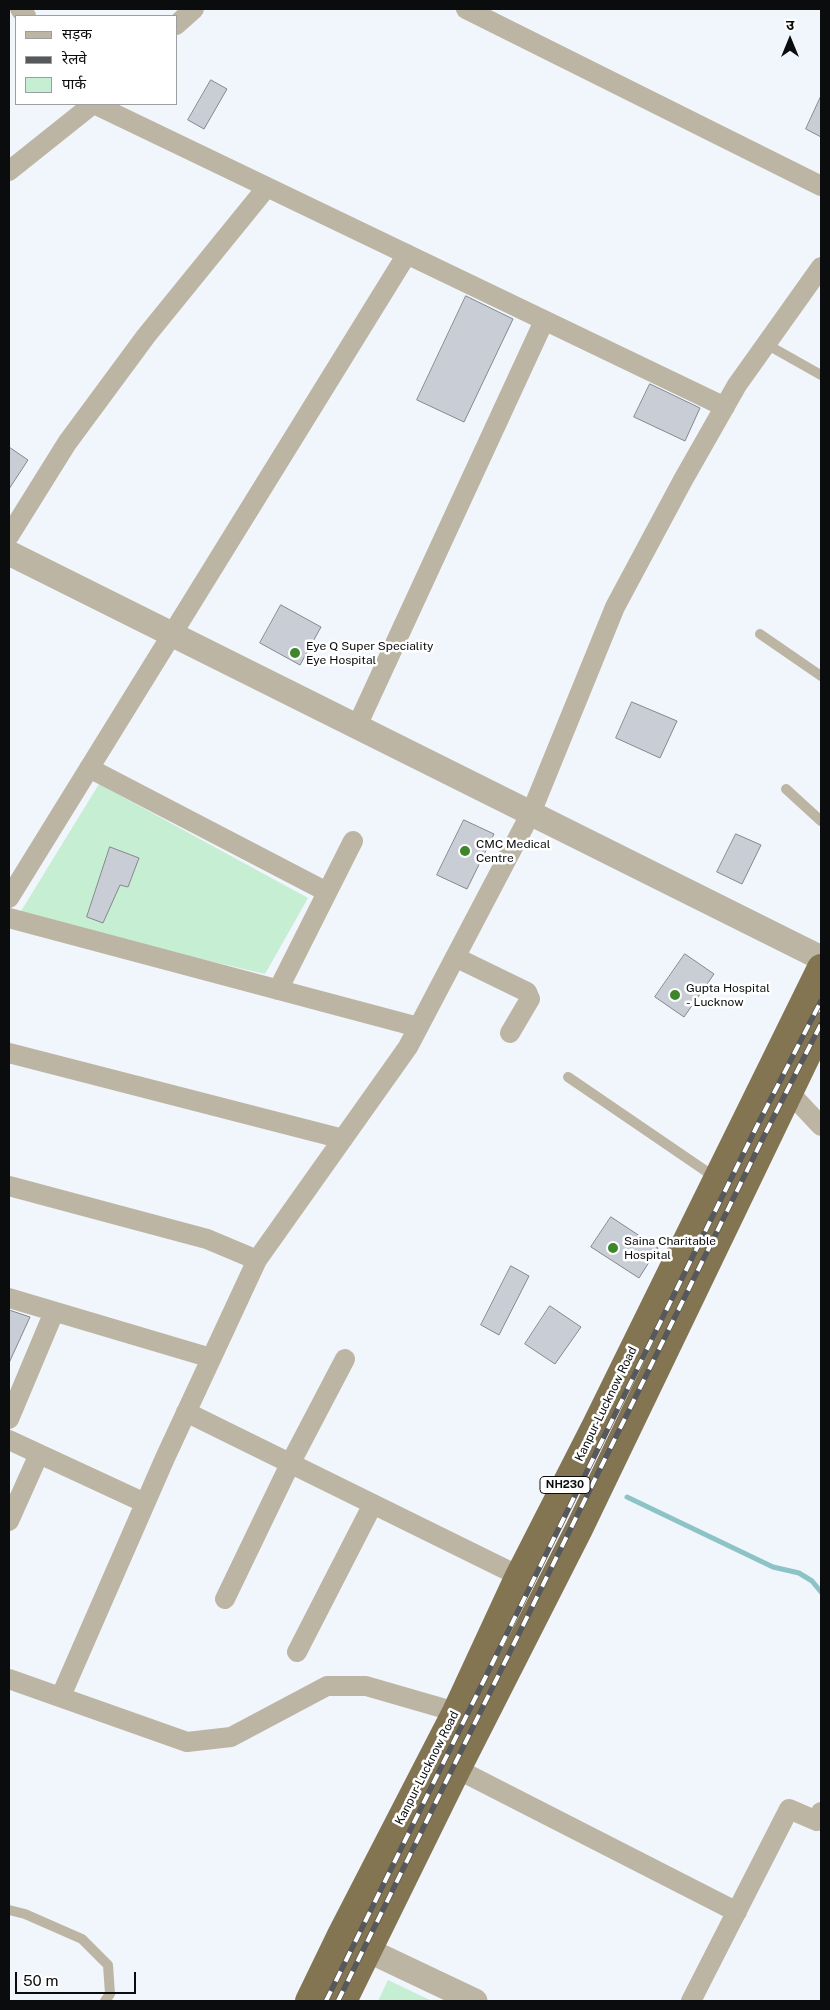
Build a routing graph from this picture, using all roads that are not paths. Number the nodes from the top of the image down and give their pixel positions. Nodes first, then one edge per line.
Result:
1 (194, 9) edge
2 (466, 9) edge
3 (178, 24) edge
4 (92, 105) edge
5 (95, 105) edge
6 (9, 171) edge
7 (821, 186) edge
8 (267, 187) junction
9 (406, 254) junction
10 (821, 267) edge
11 (544, 320) junction
12 (766, 344) junction
13 (821, 375) edge
14 (724, 407) junction
15 (9, 536) edge
16 (9, 553) edge
17 (172, 634) junction
18 (760, 634) dead end
19 (821, 676) edge
20 (357, 726) junction
21 (89, 768) junction
22 (786, 789) dead end
23 (531, 813) junction
24 (821, 821) edge
25 (353, 841) dead end
26 (327, 892) junction
27 (9, 898) edge
28 (9, 918) edge
29 (455, 957) junction
30 (821, 958) edge
31 (821, 968) edge
32 (278, 990) junction
33 (821, 1026) edge
34 (418, 1027) junction
35 (510, 1033) dead end
36 (9, 1053) edge
37 (568, 1077) dead end
38 (789, 1092) junction
39 (821, 1126) edge
40 (343, 1138) junction
41 (717, 1179) junction
42 (9, 1186) edge
43 (257, 1260) junction
44 (9, 1298) edge
45 (54, 1312) junction
46 (211, 1358) junction
47 (345, 1359) dead end
48 (186, 1412) junction
49 (9, 1419) edge
50 (9, 1440) edge
51 (38, 1454) junction
52 (291, 1462) junction
53 (145, 1503) junction
54 (373, 1504) junction
55 (9, 1522) edge
56 (519, 1576) junction
57 (225, 1599) dead end
58 (297, 1652) dead end
59 (9, 1679) edge
60 (61, 1696) junction
61 (456, 1712) junction
62 (457, 1769) junction
63 (821, 1812) edge
64 (9, 1910) edge
65 (737, 1912) junction
66 (340, 1938) junction
67 (368, 1950) junction
68 (105, 2001) edge
69 (310, 2001) edge
70 (343, 2001) edge
71 (475, 2001) edge
72 (691, 2001) edge

1 - 3 street
2 - 7 street
4 - 6 street
5 - 8 street
8 - 9 street
8 - 15 street
9 - 11 street
9 - 17 street
10 - 12 street
11 - 14 street
11 - 20 street
12 - 13 lane
12 - 14 street
14 - 23 street
16 - 17 street
17 - 20 street
17 - 21 street
18 - 19 lane
20 - 23 street
21 - 26 street
21 - 27 street
22 - 24 lane
23 - 29 street
23 - 30 street
25 - 26 street
26 - 32 street
28 - 32 street
29 - 34 street
29 - 35 street
31 - 41 highway, Kanpur-Lucknow Road / NH230
32 - 34 street
33 - 38 highway, NH230
34 - 40 street
36 - 40 street
37 - 41 lane
38 - 39 street
38 - 62 highway, NH230
40 - 43 street
41 - 56 highway, Kanpur-Lucknow Road / NH230
42 - 43 street
43 - 46 street
44 - 45 street
45 - 46 street
45 - 49 street
46 - 48 street
47 - 52 street
48 - 52 street
48 - 53 street
50 - 51 street
51 - 53 street
51 - 55 street
52 - 54 street
52 - 57 street
53 - 60 street
54 - 56 street
54 - 58 street
56 - 61 highway, Kanpur-Lucknow Road / NH230
59 - 60 street
60 - 61 street
61 - 66 highway, Kanpur-Lucknow Road / NH230
62 - 65 street
62 - 67 highway, NH230
63 - 65 street
64 - 68 lane
65 - 72 street
66 - 67 street
66 - 69 highway, Kanpur-Lucknow Road / NH230
67 - 70 highway, NH230
67 - 71 street

